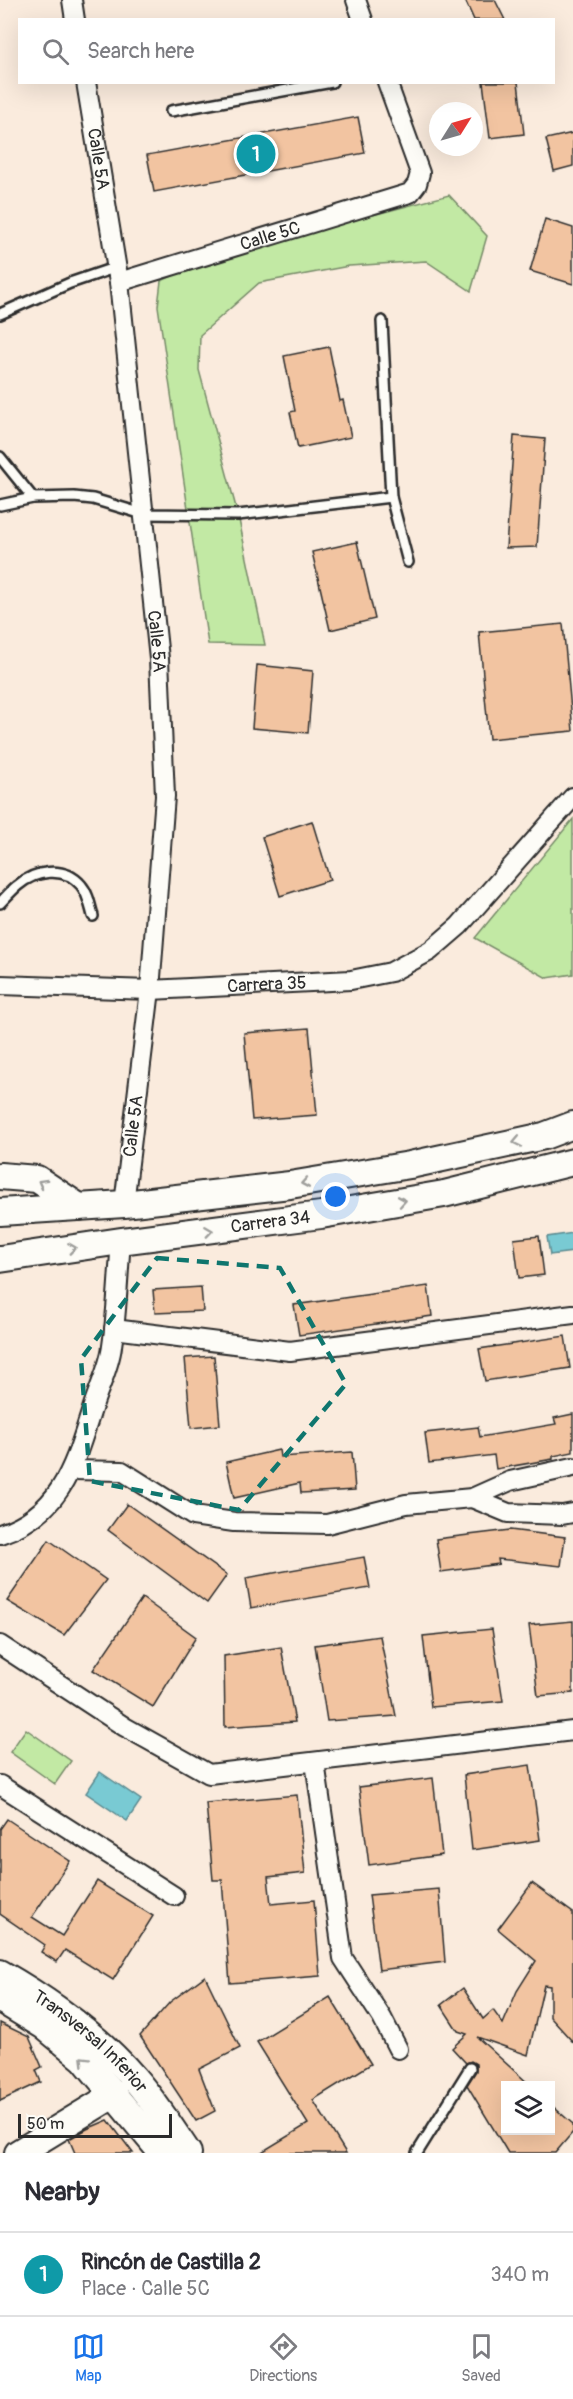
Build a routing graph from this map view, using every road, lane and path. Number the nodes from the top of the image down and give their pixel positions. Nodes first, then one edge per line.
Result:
1 (72, 0) edge
2 (356, 0) edge
3 (75, 18) edge
4 (362, 18) edge
5 (86, 84) edge
6 (321, 84) edge
7 (388, 84) edge
8 (171, 111) dead end
9 (118, 275) junction
10 (0, 314) edge
11 (382, 321) dead end
12 (0, 457) edge
13 (391, 497) junction
14 (33, 498) junction
15 (0, 505) edge
16 (143, 514) junction
17 (408, 562) dead end
18 (573, 797) edge
19 (0, 903) edge
20 (93, 915) dead end
21 (0, 985) edge
22 (150, 990) junction
23 (573, 1125) edge
24 (573, 1162) edge
25 (0, 1176) edge
26 (124, 1204) junction
27 (79, 1207) junction
28 (8, 1211) edge
29 (121, 1241) junction
30 (11, 1257) edge
31 (573, 1314) edge
32 (114, 1329) junction
33 (573, 1467) edge
34 (72, 1470) junction
35 (472, 1498) junction
36 (573, 1513) edge
37 (0, 1534) edge
38 (0, 1645) edge
39 (573, 1731) edge
40 (315, 1762) junction
41 (0, 1785) edge
42 (174, 1896) dead end
43 (0, 1973) edge
44 (0, 1999) edge
45 (398, 2049) dead end
46 (470, 2068) dead end
47 (115, 2094) junction
48 (18, 2153) edge
49 (162, 2153) edge
50 (188, 2153) edge
51 (417, 2153) edge

1 - 3 street
2 - 4 street
5 - 9 street, Calle 5A
6 - 8 lane
7 - 9 street, Calle 5C
9 - 10 lane
9 - 16 street, Calle 5A
11 - 13 lane
12 - 14 lane
13 - 16 lane
13 - 17 lane
14 - 15 lane
14 - 16 lane
16 - 22 street, Calle 5A
18 - 22 street, Carrera 35
19 - 20 lane
21 - 22 street, Carrera 35
22 - 26 street, Calle 5A
23 -> 26 street, Carrera 34
29 -> 24 street, Carrera 34
27 -> 25 street
26 - 27 street, Carrera 34
27 - 28 street, Carrera 34
30 -> 29 street, Carrera 34
29 - 32 street
31 - 32 street
32 - 34 street
33 - 35 street
34 - 35 street
34 - 37 street
35 - 36 street
38 - 40 street
39 - 40 street
40 - 45 street
41 - 42 street
43 - 50 street, Transversal Inferior
47 -> 44 street, Transversal Inferior
46 - 51 lane
47 - 48 street
47 - 49 street, Transversal Inferior

